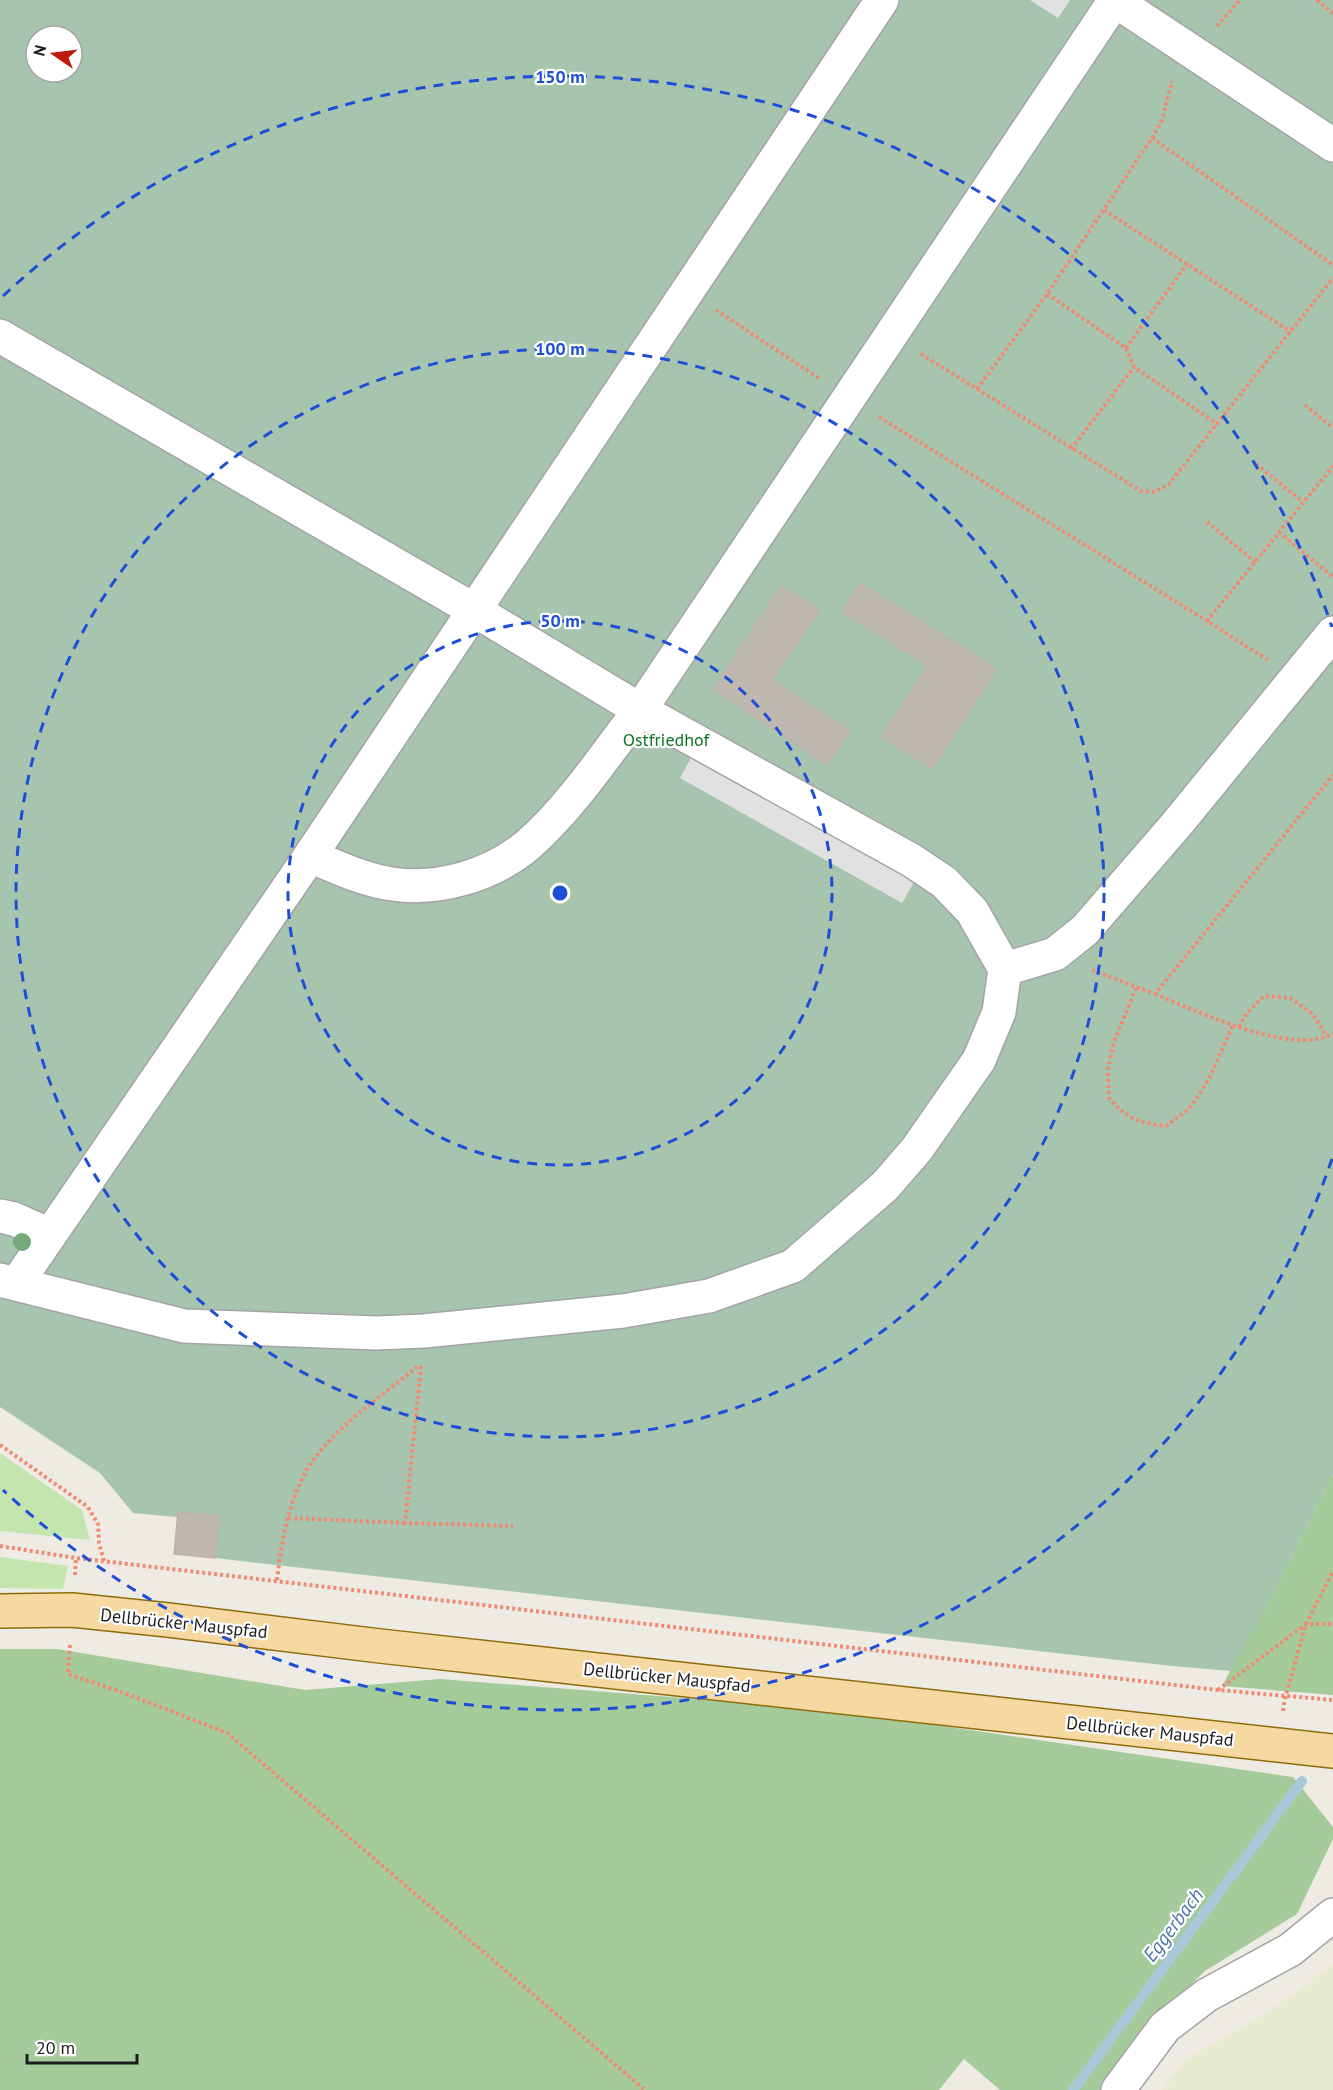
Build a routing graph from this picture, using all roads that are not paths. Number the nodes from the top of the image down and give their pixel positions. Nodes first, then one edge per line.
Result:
1 (882, 0) edge
2 (1114, 0) edge
3 (1333, 145) edge
4 (0, 336) edge
5 (474, 610) junction
6 (1333, 633) edge
7 (640, 710) junction
8 (310, 856) junction
9 (1005, 969) junction
10 (0, 1216) edge
11 (50, 1235) junction
12 (9, 1281) edge
13 (0, 1611) edge
14 (1333, 1751) edge
15 (1333, 1915) edge
16 (1118, 2090) edge

1 - 5 street
2 - 3 street
2 - 7 street
4 - 5 street
5 - 7 street
5 - 8 street
6 - 9 street
7 - 8 street
7 - 9 street
8 - 11 street
9 - 12 street
10 - 11 street
11 - 12 street
13 - 14 main road, Dellbrücker Mauspfad
15 - 16 street

